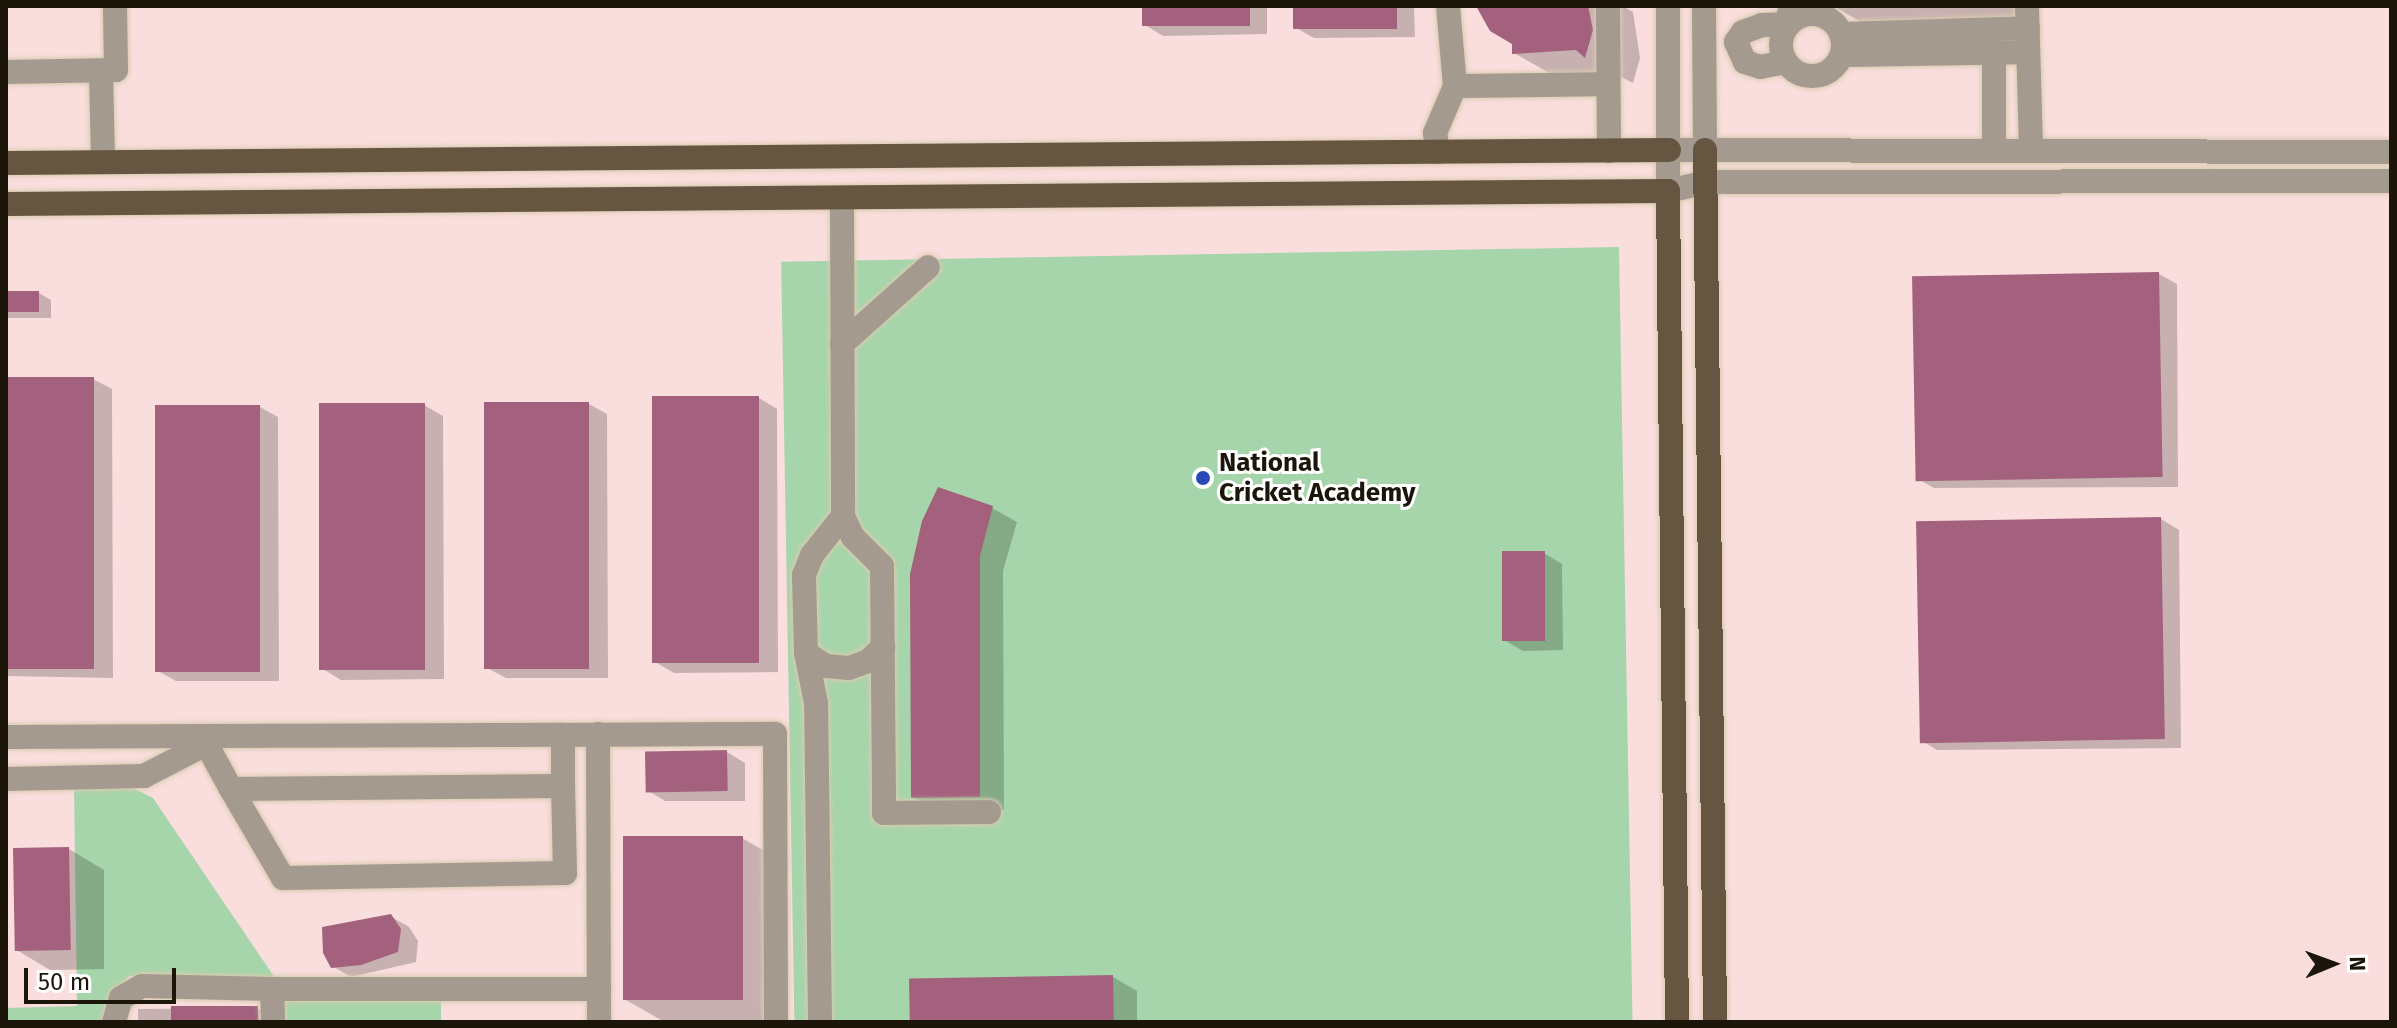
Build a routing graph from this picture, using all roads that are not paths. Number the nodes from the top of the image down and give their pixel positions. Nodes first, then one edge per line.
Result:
1 (115, 6) edge
2 (1448, 6) edge
3 (1608, 6) edge
4 (1668, 6) edge
5 (1704, 6) edge
6 (1789, 15) edge
7 (2028, 29) edge
8 (1704, 42) junction
9 (1736, 42) junction
10 (1842, 44) junction
11 (1994, 52) junction
12 (1786, 62) junction
13 (101, 71) junction
14 (6, 72) edge
15 (1608, 84) junction
16 (1455, 86) junction
17 (1669, 150) junction
18 (1705, 150) junction
19 (1994, 150) junction
20 (2031, 150) junction
21 (1609, 151) junction
22 (1438, 152) junction
23 (2391, 152) edge
24 (103, 162) junction
25 (6, 163) edge
26 (2391, 181) edge
27 (1706, 182) junction
28 (1668, 191) junction
29 (842, 198) junction
30 (6, 204) edge
31 (928, 267) dead end
32 (842, 344) junction
33 (843, 516) junction
34 (883, 647) junction
35 (806, 653) junction
36 (598, 734) junction
37 (563, 735) junction
38 (6, 737) edge
39 (204, 740) junction
40 (6, 779) edge
41 (563, 786) junction
42 (231, 789) junction
43 (989, 812) dead end
44 (272, 989) junction
45 (599, 989) junction
46 (114, 1022) edge
47 (273, 1022) edge
48 (599, 1022) edge
49 (776, 1022) edge
50 (820, 1022) edge
51 (1677, 1022) edge
52 (1715, 1022) edge

1 - 13 street
2 - 16 street
3 - 15 street
4 - 17 street
5 - 8 street
6 - 9 street
6 - 10 street
6 - 12 street
7 - 10 street
7 - 11 street
7 - 20 street
8 - 9 street
8 - 18 street
9 - 12 street
10 - 11 street
10 - 12 street
11 - 19 street
13 - 14 street
13 - 24 street
15 - 16 street
15 - 21 street
16 - 22 street
17 - 18 street
17 - 21 main road
17 - 28 street
18 - 19 street
18 - 27 main road
19 - 20 street
20 - 23 street
21 - 22 main road
22 - 24 main road
24 - 25 main road
26 - 27 street
27 - 28 street
27 - 52 main road
28 - 29 main road
28 - 51 main road
29 - 30 main road
29 - 32 street
31 - 32 street
32 - 33 street
33 - 34 street
33 - 35 street
34 - 35 street
34 - 43 street
35 - 50 street
36 - 37 street
36 - 45 street
36 - 49 street
37 - 39 street
37 - 41 street
38 - 39 street
39 - 40 street
39 - 42 street
41 - 42 street
41 - 42 street
44 - 45 street
44 - 46 street
44 - 47 street
45 - 48 street

